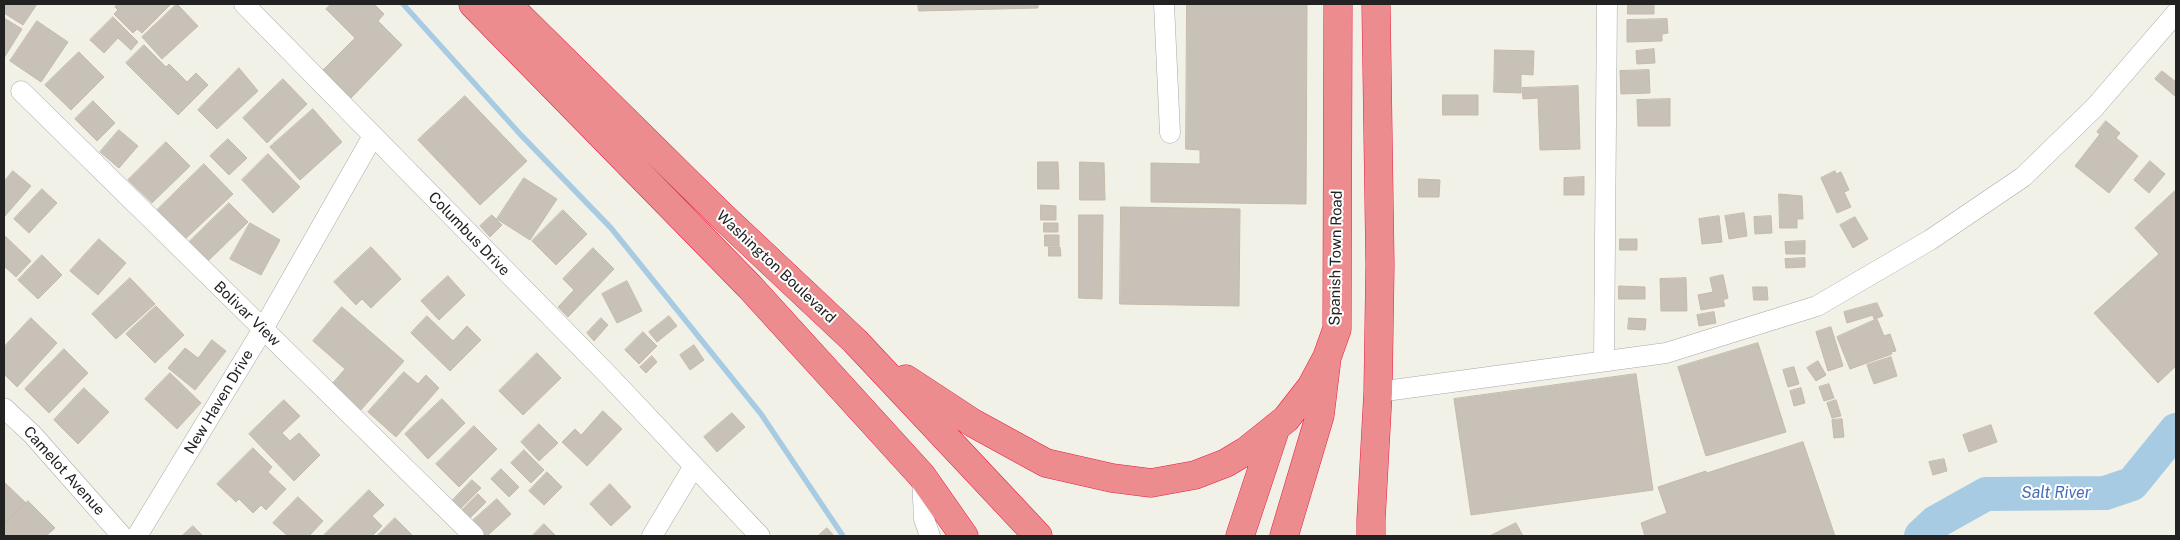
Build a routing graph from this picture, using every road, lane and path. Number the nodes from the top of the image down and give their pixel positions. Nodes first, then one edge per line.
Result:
1 (244, 4) edge
2 (473, 4) edge
3 (506, 4) edge
4 (1164, 4) edge
5 (1338, 4) edge
6 (1376, 4) edge
7 (1607, 4) edge
8 (2176, 13) edge
9 (21, 91) dead end
10 (1170, 133) dead end
11 (373, 136) junction
12 (263, 329) junction
13 (855, 341) junction
14 (1327, 357) junction
15 (1604, 361) junction
16 (1378, 392) junction
17 (4, 408) edge
18 (1276, 427) junction
19 (694, 466) junction
20 (922, 476) junction
21 (122, 536) edge
22 (138, 536) edge
23 (474, 536) edge
24 (652, 536) edge
25 (760, 536) edge
26 (930, 536) edge
27 (964, 536) edge
28 (1038, 536) edge
29 (1240, 536) edge
30 (1284, 536) edge
31 (1372, 536) edge

1 - 11 street, Columbus Drive
2 - 20 highway, Washington Boulevard
3 - 13 highway, Washington Boulevard
4 - 10 street
5 - 14 highway, Spanish Town Road
6 - 16 highway
7 - 15 street
8 - 15 street
9 - 12 street, Bolivar View
11 - 12 street, New Haven Drive
11 - 19 street, Columbus Drive
12 - 22 street, New Haven Drive
12 - 23 street, Bolivar View
13 - 18 highway
13 - 28 highway, Washington Boulevard
14 - 18 highway
14 - 30 highway, Spanish Town Road
15 - 16 street
16 - 31 highway
17 - 21 street, Camelot Avenue
18 - 29 highway
19 - 24 street
19 - 25 street, Columbus Drive
20 - 26 street
20 - 27 highway, Washington Boulevard

